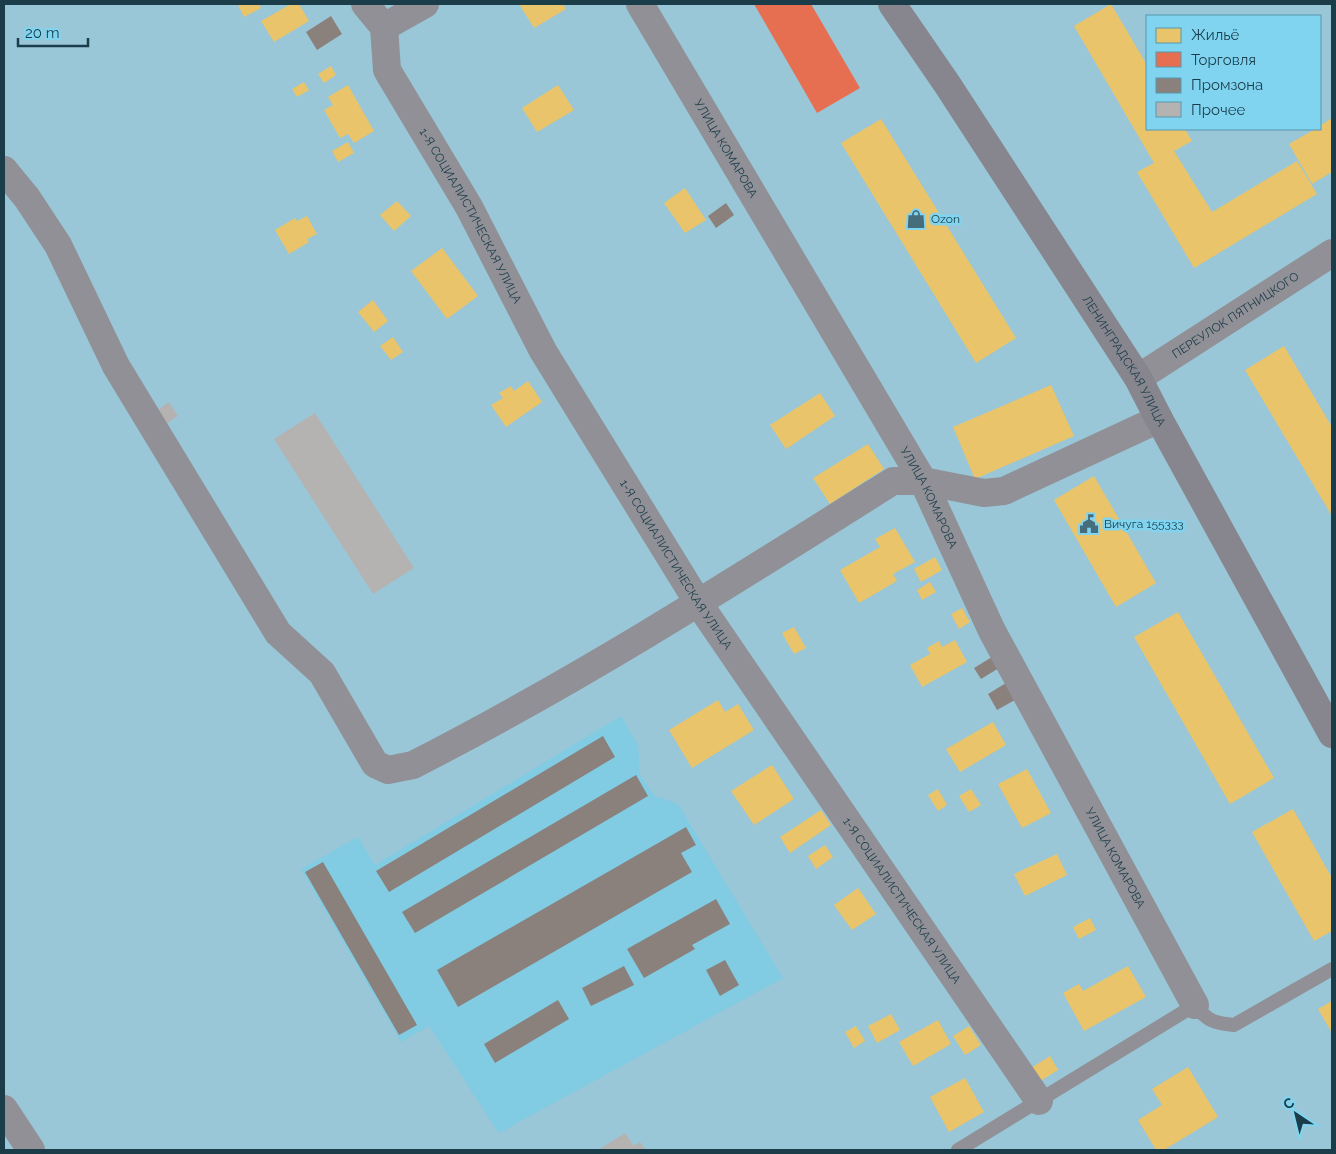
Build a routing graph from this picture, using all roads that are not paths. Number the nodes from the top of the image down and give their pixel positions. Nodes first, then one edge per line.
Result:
1 (365, 4) edge
2 (425, 4) edge
3 (640, 4) edge
4 (892, 4) edge
5 (384, 27) junction
6 (4, 170) edge
7 (1332, 253) edge
8 (1138, 378) junction
9 (1159, 419) junction
10 (923, 481) junction
11 (698, 604) junction
12 (1332, 734) edge
13 (1332, 969) edge
14 (1195, 1005) junction
15 (1039, 1101) junction
16 (4, 1109) edge
17 (31, 1150) edge
18 (958, 1150) edge

1 - 5 street
2 - 5 street
3 - 10 street, УЛИЦА КОМАРОВА
4 - 8 main road, ЛЕНИНГРАДСКАЯ УЛИЦА
5 - 11 street, 1-Я СОЦИАЛИСТИЧЕСКАЯ УЛИЦА
6 - 11 street
7 - 8 street, ПЕРЕУЛОК ПЯТНИЦКОГО
8 - 9 main road, ЛЕНИНГРАДСКАЯ УЛИЦА
9 - 10 street
9 - 12 main road, ЛЕНИНГРАДСКАЯ УЛИЦА
10 - 11 street
10 - 14 street, УЛИЦА КОМАРОВА
11 - 15 street, 1-Я СОЦИАЛИСТИЧЕСКАЯ УЛИЦА
13 - 14 lane, УЛИЦА КОМАРОВА
14 - 15 lane
15 - 18 lane
16 - 17 street

